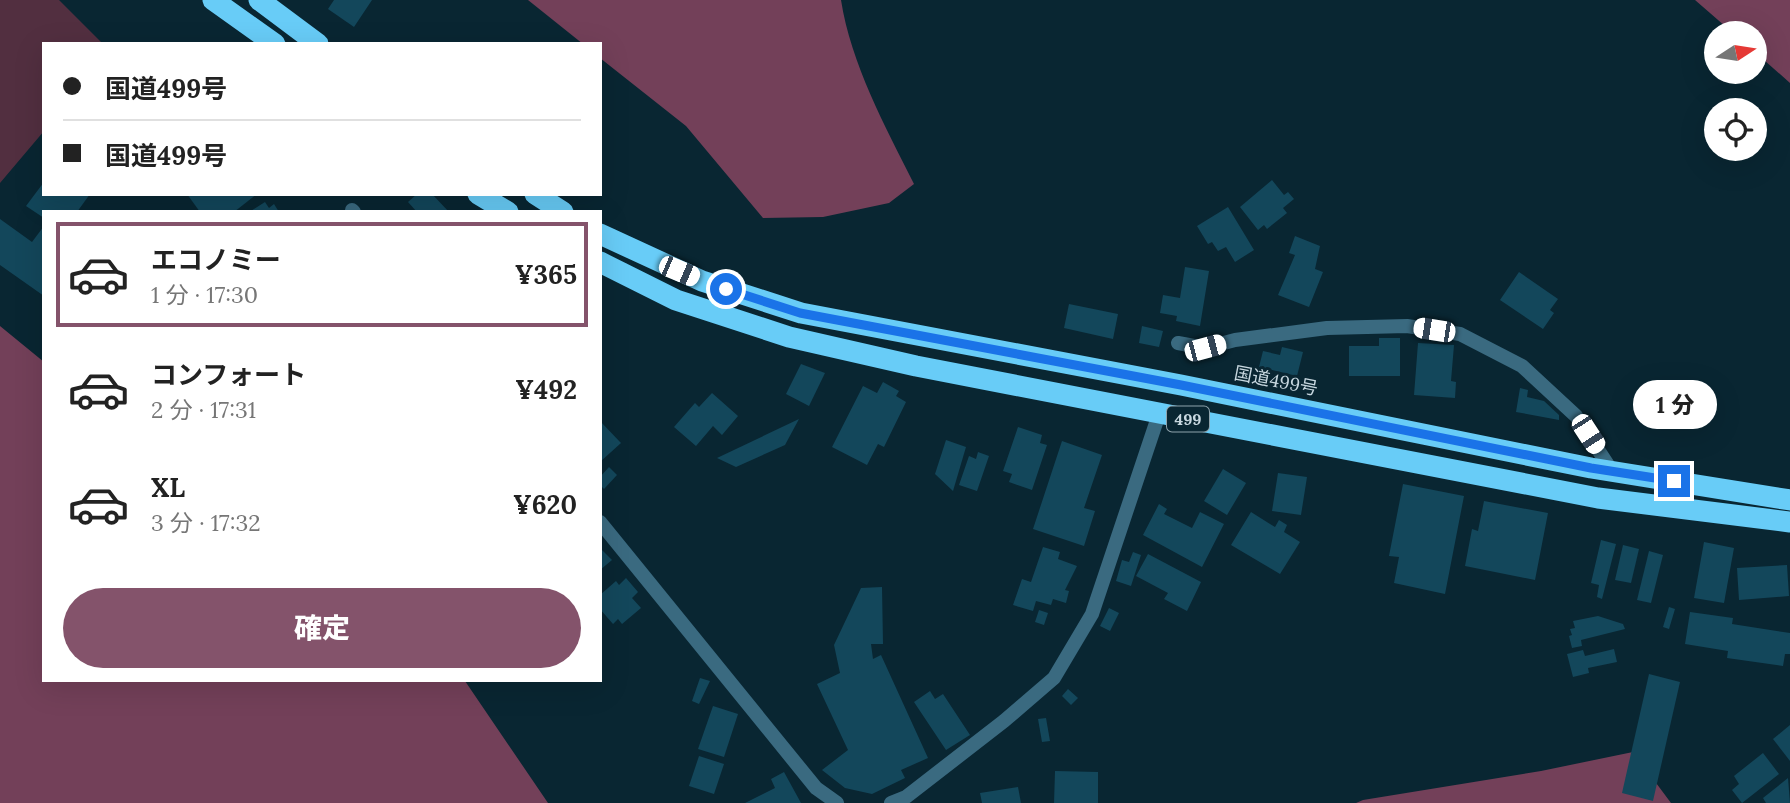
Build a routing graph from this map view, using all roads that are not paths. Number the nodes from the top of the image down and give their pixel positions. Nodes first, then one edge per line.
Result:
1 (213, 0) edge
2 (259, 0) edge
3 (272, 42) edge
4 (315, 42) edge
5 (481, 196) edge
6 (539, 196) edge
7 (505, 210) edge
8 (560, 210) edge
9 (602, 235) edge
10 (602, 263) edge
11 (1178, 343) dead end
12 (1159, 414) junction
13 (1612, 471) junction
14 (1790, 500) edge
15 (1790, 522) edge
16 (602, 524) edge
17 (838, 803) edge
18 (891, 803) edge

1 - 3 highway
2 - 4 highway
5 - 7 highway
6 - 8 highway
9 - 13 highway, 国道499号 / 499
10 - 12 highway, 499
11 - 13 street
12 - 15 highway, 499
12 - 18 street
13 - 14 highway, 国道499号 / 499
16 - 17 street

